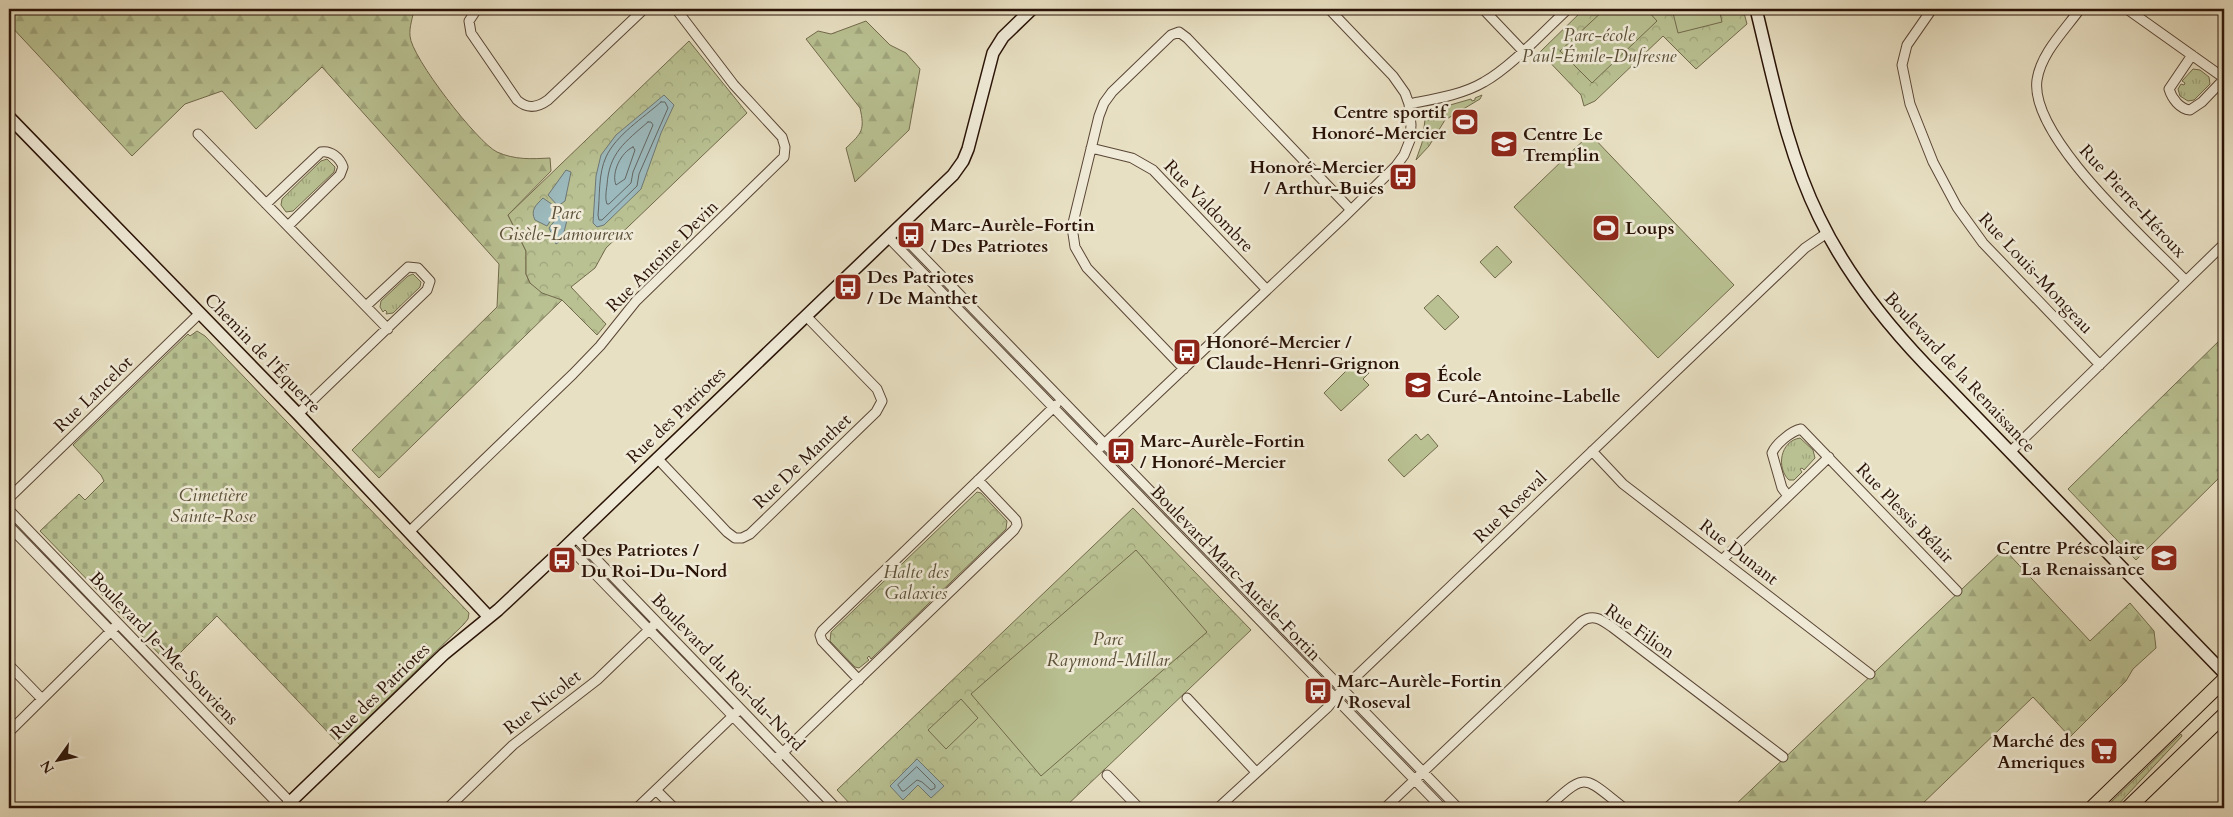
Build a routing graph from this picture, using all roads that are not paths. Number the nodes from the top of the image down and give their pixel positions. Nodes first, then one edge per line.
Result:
1 (477, 9) edge
2 (644, 9) edge
3 (676, 9) edge
4 (1032, 9) edge
5 (1329, 9) edge
6 (1483, 9) edge
7 (1568, 9) edge
8 (1756, 9) edge
9 (1932, 9) edge
10 (2080, 9) edge
11 (2127, 9) edge
12 (1522, 50) junction
13 (2192, 55) junction
14 (2224, 78) edge
15 (1410, 104) junction
16 (9, 117) edge
17 (198, 134) dead end
18 (1091, 148) junction
19 (266, 204) junction
20 (1351, 210) junction
21 (288, 226) junction
22 (892, 233) junction
23 (1827, 233) junction
24 (2224, 244) edge
25 (2186, 281) junction
26 (1267, 290) junction
27 (366, 306) junction
28 (200, 313) junction
29 (806, 316) junction
30 (388, 329) junction
31 (2100, 365) junction
32 (1184, 369) junction
33 (1061, 399) junction
34 (1053, 408) junction
35 (298, 414) junction
36 (1104, 444) junction
37 (1096, 452) junction
38 (1592, 452) junction
39 (2010, 452) junction
40 (1830, 457) junction
41 (657, 458) junction
42 (978, 480) junction
43 (1788, 496) junction
44 (9, 498) edge
45 (9, 510) edge
46 (9, 526) edge
47 (408, 532) junction
48 (571, 541) junction
49 (1722, 560) junction
50 (1957, 591) dead end
51 (489, 617) junction
52 (657, 622) junction
53 (118, 624) junction
54 (650, 629) junction
55 (111, 632) junction
56 (9, 665) edge
57 (2224, 673) edge
58 (1870, 674) dead end
59 (859, 680) junction
60 (2224, 680) edge
61 (1342, 690) junction
62 (1334, 697) junction
63 (1187, 698) dead end
64 (42, 699) junction
65 (740, 708) junction
66 (2224, 715) edge
67 (733, 716) junction
68 (9, 732) edge
69 (783, 752) junction
70 (1783, 757) dead end
71 (775, 760) junction
72 (1256, 772) junction
73 (1422, 773) junction
74 (1107, 775) dead end
75 (1415, 780) junction
76 (656, 790) junction
77 (288, 807) edge
78 (448, 808) edge
79 (637, 808) edge
80 (674, 808) edge
81 (822, 808) edge
82 (836, 808) edge
83 (1139, 808) edge
84 (1218, 808) edge
85 (1385, 808) edge
86 (1442, 808) edge
87 (1458, 808) edge
88 (1547, 808) edge
89 (1624, 808) edge
90 (2092, 808) edge
91 (2128, 808) edge

1 - 2 street
3 - 47 street, Rue Antoine Devin
4 - 22 street, Rue des Patriotes
5 - 15 street
6 - 12 street
7 - 12 street
8 - 23 street, Boulevard de la Renaissance
9 - 31 street, Rue Louis-Mongeau
10 - 25 street, Rue Pierre-Héroux
11 - 13 street
12 - 15 street
13 - 14 street
13 - 14 street
15 - 20 street
16 - 28 street, Chemin de l'Équerre
17 - 19 street
18 - 20 street
18 - 26 street, Rue Valdombre
18 - 32 street
19 - 21 street
19 - 21 street
20 - 26 street
21 - 27 street
22 - 29 street, Rue des Patriotes
22 - 33 street, Boulevard Marc-Aurèle-Fortin
22 - 34 street, Boulevard Marc-Aurèle-Fortin
23 - 38 street, Rue Roseval
23 - 39 street, Boulevard de la Renaissance
24 - 25 street
25 - 31 street
26 - 32 street
27 - 30 street
27 - 30 street
28 - 35 street, Chemin de l'Équerre
28 - 44 street, Rue Lancelot
29 - 41 street, Rue des Patriotes
29 - 41 street, Rue De Manthet
30 - 35 street
31 - 39 street
32 - 36 street
33 - 34 street
33 - 36 street, Boulevard Marc-Aurèle-Fortin
34 - 37 street, Boulevard Marc-Aurèle-Fortin
34 - 42 street
35 - 47 street, Chemin de l'Équerre
36 - 37 street
36 - 61 street, Boulevard Marc-Aurèle-Fortin
37 - 62 street, Boulevard Marc-Aurèle-Fortin
38 - 49 street, Rue Dunant
38 - 61 street, Rue Roseval
39 - 57 street, Boulevard de la Renaissance
40 - 43 street
40 - 43 street, Rue Plessis Bélair
40 - 50 street, Rue Plessis Bélair
41 - 48 street, Rue des Patriotes
42 - 59 street
42 - 59 street
43 - 49 street
45 - 53 street, Boulevard Je-Me-Souviens
46 - 55 street, Boulevard Je-Me-Souviens
47 - 51 street, Chemin de l'Équerre
48 - 51 street, Rue des Patriotes
48 - 52 street, Boulevard du Roi-du-Nord
48 - 54 street, Boulevard du Roi-du-Nord
49 - 58 street, Rue Dunant
51 - 77 street, Rue des Patriotes
52 - 54 street, Rue Nicolet
52 - 65 street, Boulevard du Roi-du-Nord
53 - 55 street
53 - 77 street, Boulevard Je-Me-Souviens
54 - 67 street, Boulevard du Roi-du-Nord
54 - 78 street, Rue Nicolet
55 - 64 street
55 - 77 street, Boulevard Je-Me-Souviens
56 - 64 street
59 - 69 street
60 - 90 main road
61 - 62 street, Rue Roseval
61 - 73 street, Boulevard Marc-Aurèle-Fortin
62 - 72 street, Rue Roseval
62 - 75 street, Boulevard Marc-Aurèle-Fortin
63 - 72 street
64 - 68 street
65 - 67 street
65 - 69 street, Boulevard du Roi-du-Nord
66 - 91 main road
67 - 71 street, Boulevard du Roi-du-Nord
67 - 76 street
69 - 71 street
69 - 82 street, Boulevard du Roi-du-Nord
70 - 73 street, Rue Filion
71 - 81 street, Boulevard du Roi-du-Nord
72 - 84 street, Rue Roseval
73 - 75 street
73 - 87 street, Boulevard Marc-Aurèle-Fortin
74 - 83 street
75 - 85 street
75 - 86 street, Boulevard Marc-Aurèle-Fortin
76 - 79 street
76 - 80 street
88 - 89 street

